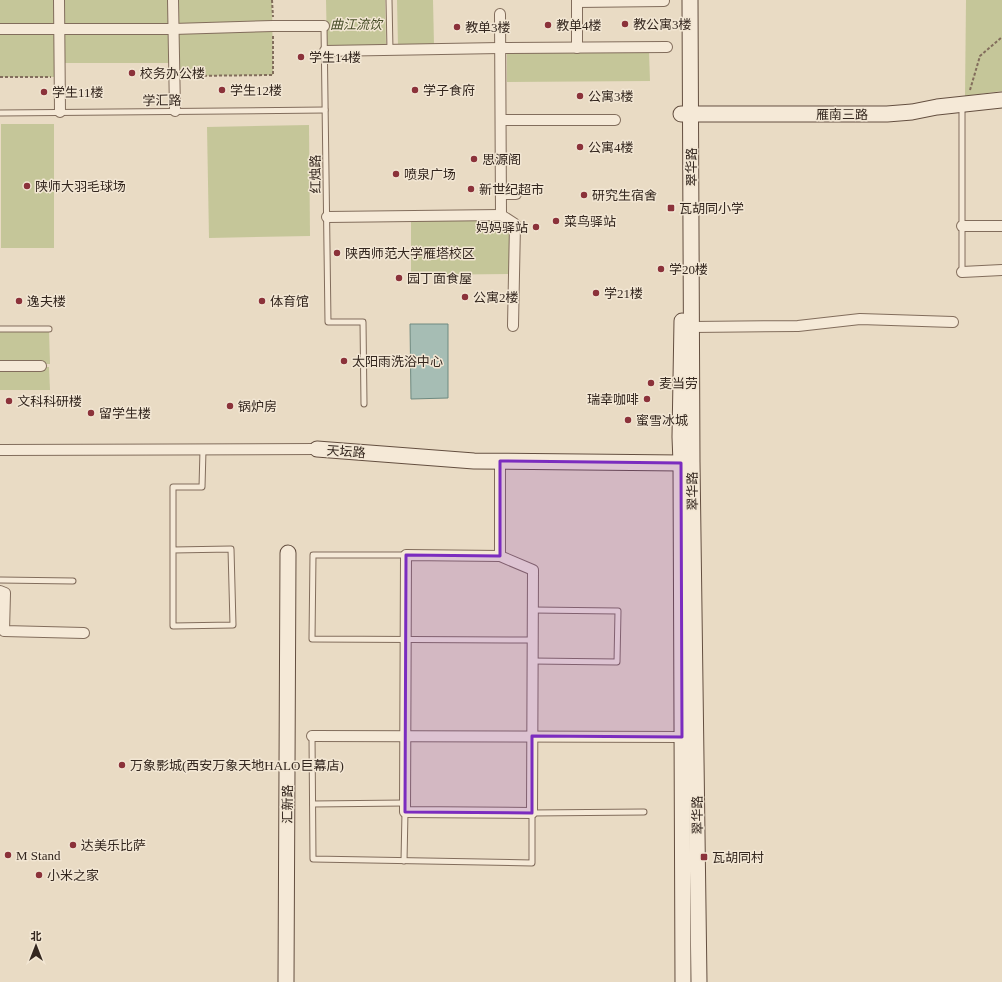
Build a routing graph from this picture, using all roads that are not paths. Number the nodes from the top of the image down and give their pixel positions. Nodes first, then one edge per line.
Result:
1 (59, 0) edge
2 (173, 0) edge
3 (389, 0) edge
4 (680, 0) edge
5 (690, 0) edge
6 (577, 1) edge
7 (664, 1) edge
8 (500, 14) dead end
9 (324, 26) joint
10 (0, 29) edge
11 (60, 29) junction
12 (173, 29) junction
13 (667, 47) dead end
14 (500, 48) junction
15 (577, 48) junction
16 (390, 50) junction
17 (325, 51) junction
18 (1002, 100) edge
19 (962, 104) junction
20 (325, 110) junction
21 (175, 111) junction
22 (0, 112) edge
23 (60, 112) junction
24 (686, 114) junction
25 (501, 120) junction
26 (615, 120) dead end
27 (502, 194) junction
28 (516, 194) dead end
29 (501, 215) junction
30 (327, 217) junction
31 (962, 226) junction
32 (1002, 226) edge
33 (1002, 270) edge
34 (962, 272) joint
35 (953, 322) dead end
36 (513, 326) dead end
37 (692, 327) junction
38 (49, 329) dead end
39 (0, 330) edge
40 (0, 366) edge
41 (41, 366) dead end
42 (364, 404) dead end
43 (317, 449) joint
44 (0, 450) edge
45 (203, 450) junction
46 (500, 461) junction
47 (686, 463) junction
48 (173, 550) junction
49 (288, 553) dead end
50 (406, 556) junction
51 (500, 556) junction
52 (0, 580) edge
53 (73, 581) dead end
54 (0, 591) edge
55 (533, 610) junction
56 (84, 633) dead end
57 (405, 639) junction
58 (532, 640) junction
59 (532, 661) junction
60 (312, 736) joint
61 (405, 736) junction
62 (532, 736) junction
63 (682, 737) junction
64 (313, 804) junction
65 (405, 808) junction
66 (644, 812) dead end
67 (532, 813) junction
68 (404, 861) junction
69 (286, 982) edge
70 (683, 982) edge
71 (699, 982) edge

1 - 11 street
2 - 12 street
3 - 16 lane
4 - 24 main road, 翠华路
5 - 24 main road, 翠华路
6 - 7 street
6 - 15 street
8 - 14 street
9 - 12 street
9 - 17 lane, 红烛路
10 - 11 street
11 - 12 street
11 - 23 street
12 - 21 street
13 - 15 street
14 - 15 street
14 - 16 street
14 - 25 street
16 - 17 street
17 - 20 lane, 红烛路
18 - 19 main road, 雁南三路
19 - 24 main road, 雁南三路
19 - 31 lane
20 - 21 lane, 学汇路
20 - 30 lane, 红烛路
21 - 23 lane, 学汇路
22 - 23 lane, 学汇路
24 - 37 main road, 翠华路
24 - 47 main road, 翠华路
25 - 26 street
25 - 27 street
27 - 28 street
27 - 29 street
29 - 30 street
29 - 36 street
30 - 42 lane, 红烛路
31 - 32 street
31 - 34 lane
33 - 34 street
35 - 37 street
37 - 47 main road, 翠华路
38 - 39 lane
40 - 41 street
43 - 45 street, 天坛路
43 - 46 main road, 天坛路
44 - 45 street, 天坛路
45 - 48 lane
46 - 47 main road, 天坛路
46 - 51 street
47 - 63 main road, 翠华路
47 - 71 main road, 翠华路
48 - 48 lane
49 - 69 main road, 汇新路
50 - 51 street
50 - 57 street
50 - 57 lane
51 - 55 street
52 - 53 lane
54 - 56 street
55 - 58 street
55 - 59 lane
57 - 58 lane
57 - 61 street
58 - 59 street
59 - 62 street
60 - 61 street
60 - 64 lane
61 - 62 street
61 - 65 street
62 - 63 street
62 - 67 street
63 - 70 main road, 翠华路
64 - 65 lane
64 - 68 lane
65 - 67 street
65 - 68 lane
66 - 67 lane
67 - 68 lane

